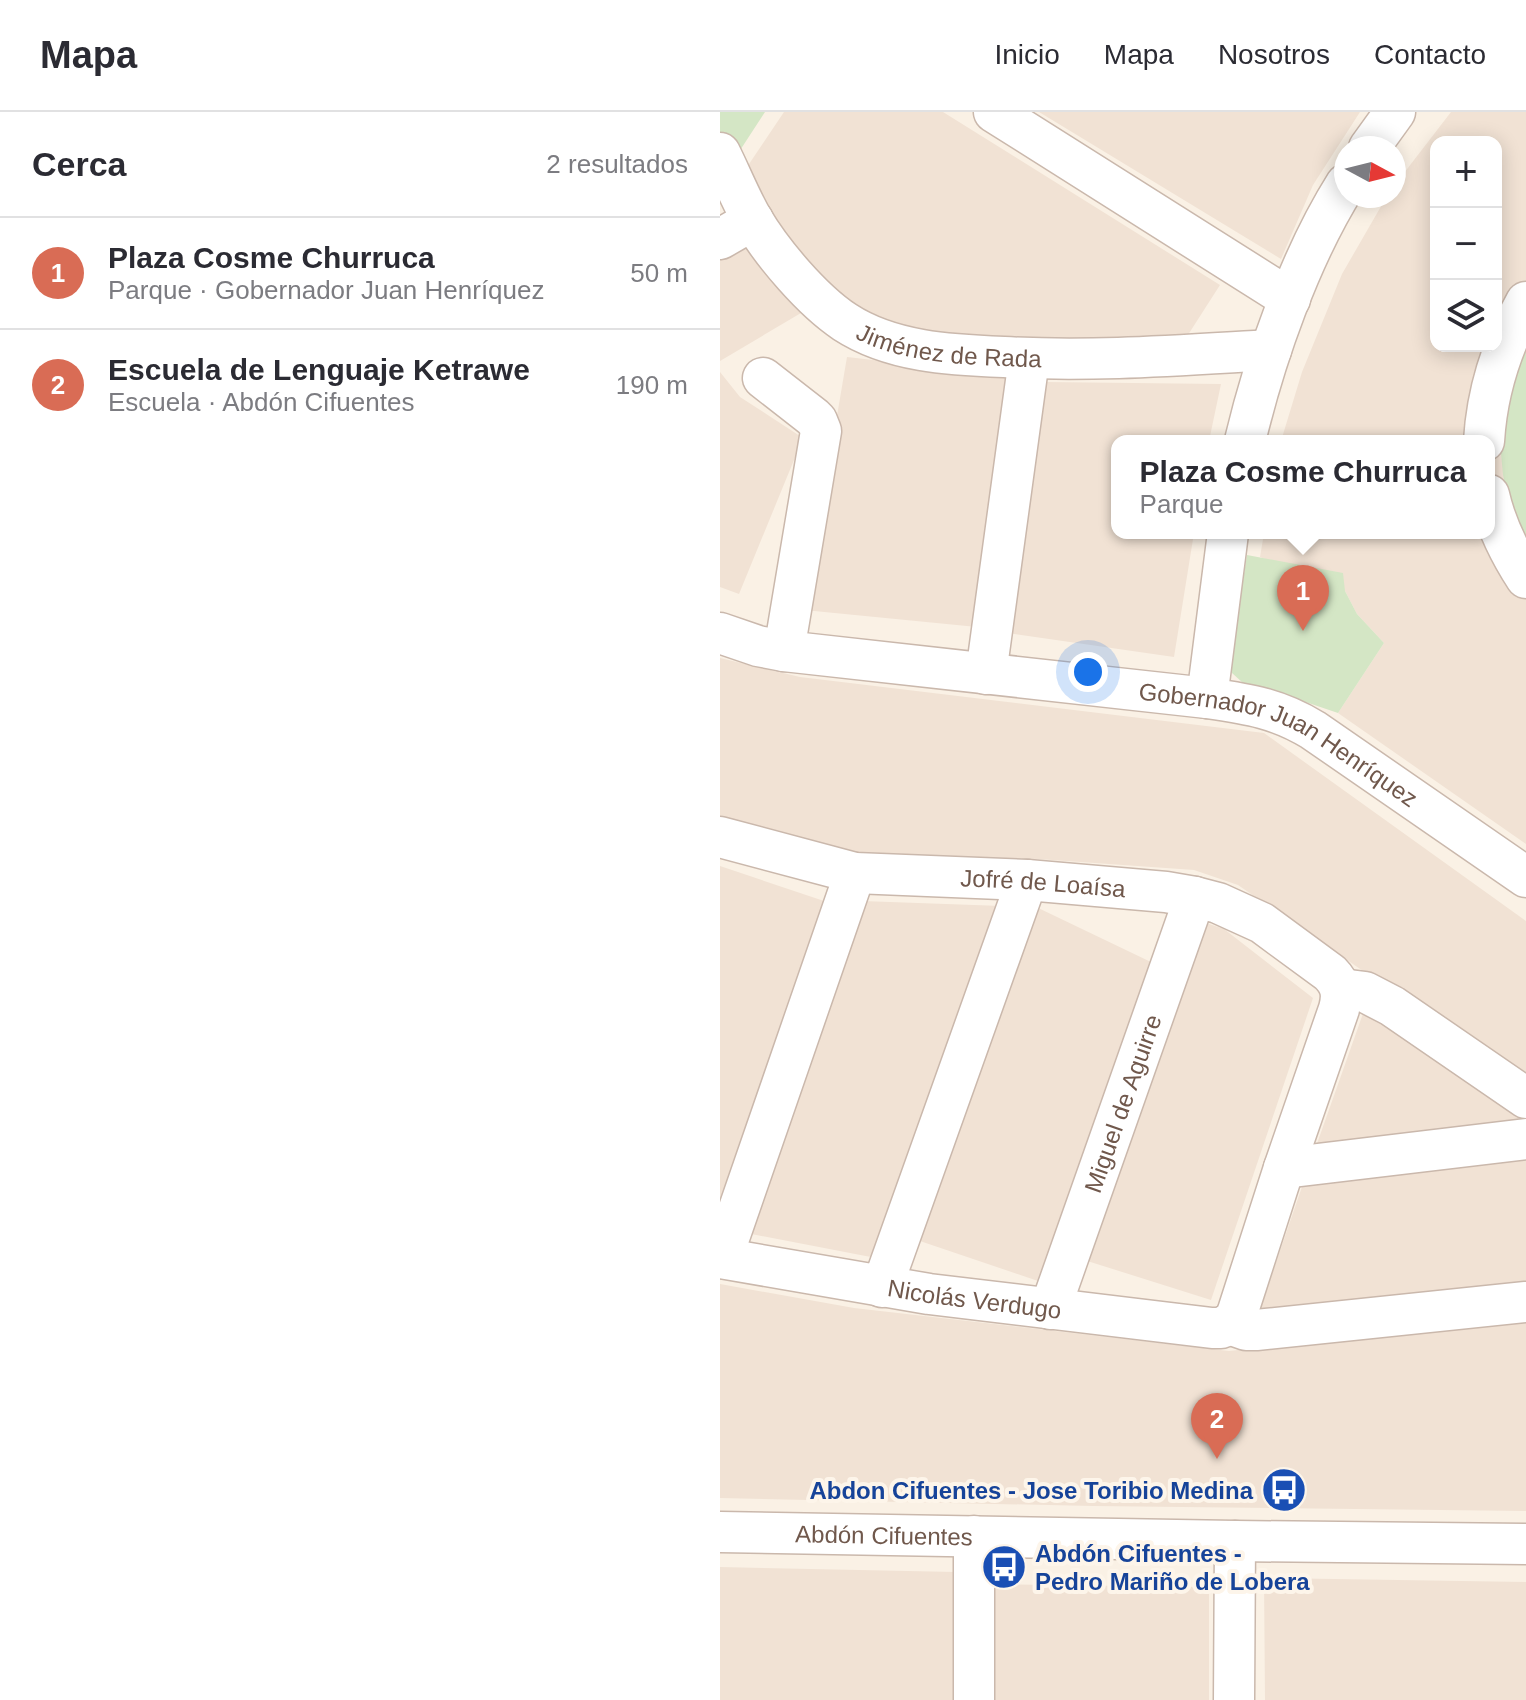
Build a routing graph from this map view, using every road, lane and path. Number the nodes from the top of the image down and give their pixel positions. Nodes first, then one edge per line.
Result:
1 (994, 112) edge
2 (1395, 112) edge
3 (1378, 136) edge
4 (720, 153) edge
5 (1334, 206) edge
6 (736, 230) edge
7 (1290, 299) junction
8 (1526, 302) edge
9 (1271, 350) junction
10 (1029, 359) junction
11 (763, 378) dead end
12 (1246, 435) edge
13 (1485, 435) edge
14 (1495, 516) edge
15 (1227, 539) edge
16 (1526, 578) edge
17 (720, 633) edge
18 (784, 651) junction
19 (986, 674) junction
20 (1207, 698) junction
21 (720, 837) edge
22 (855, 873) junction
23 (1526, 877) edge
24 (1027, 880) junction
25 (1195, 897) junction
26 (1341, 989) junction
27 (1526, 1098) edge
28 (1526, 1139) edge
29 (1284, 1168) junction
30 (721, 1258) edge
31 (882, 1287) junction
32 (1526, 1302) edge
33 (1050, 1309) junction
34 (1229, 1324) junction
35 (720, 1532) edge
36 (974, 1536) junction
37 (1235, 1541) junction
38 (1526, 1544) edge
39 (974, 1700) edge
40 (1234, 1700) edge

1 - 7 street
2 - 3 street
4 - 6 street, Jiménez de Rada
5 - 7 street
6 - 10 street, Jiménez de Rada
7 - 9 street
8 - 13 street
9 - 10 street, Jiménez de Rada
9 - 12 street
10 - 19 street
11 - 18 street
14 - 16 street
15 - 20 street
17 - 18 street, Gobernador Juan Henríquez
18 - 19 street, Gobernador Juan Henríquez
19 - 20 street, Gobernador Juan Henríquez
20 - 23 street, Gobernador Juan Henríquez
21 - 22 street, Jofré de Loaísa
22 - 24 street, Jofré de Loaísa
22 - 30 street
24 - 25 street, Jofré de Loaísa
24 - 31 street
25 - 26 street, Jofré de Loaísa
25 - 33 street, Miguel de Aguirre
26 - 27 street
26 - 29 street
28 - 29 street
29 - 34 street
30 - 31 street, Nicolás Verdugo
31 - 33 street, Nicolás Verdugo
32 - 34 street, Nicolás Verdugo
33 - 34 street, Nicolás Verdugo
35 - 36 street, Abdón Cifuentes
36 - 37 street, Abdón Cifuentes
36 - 39 street
37 - 38 street, Abdón Cifuentes
37 - 40 street

